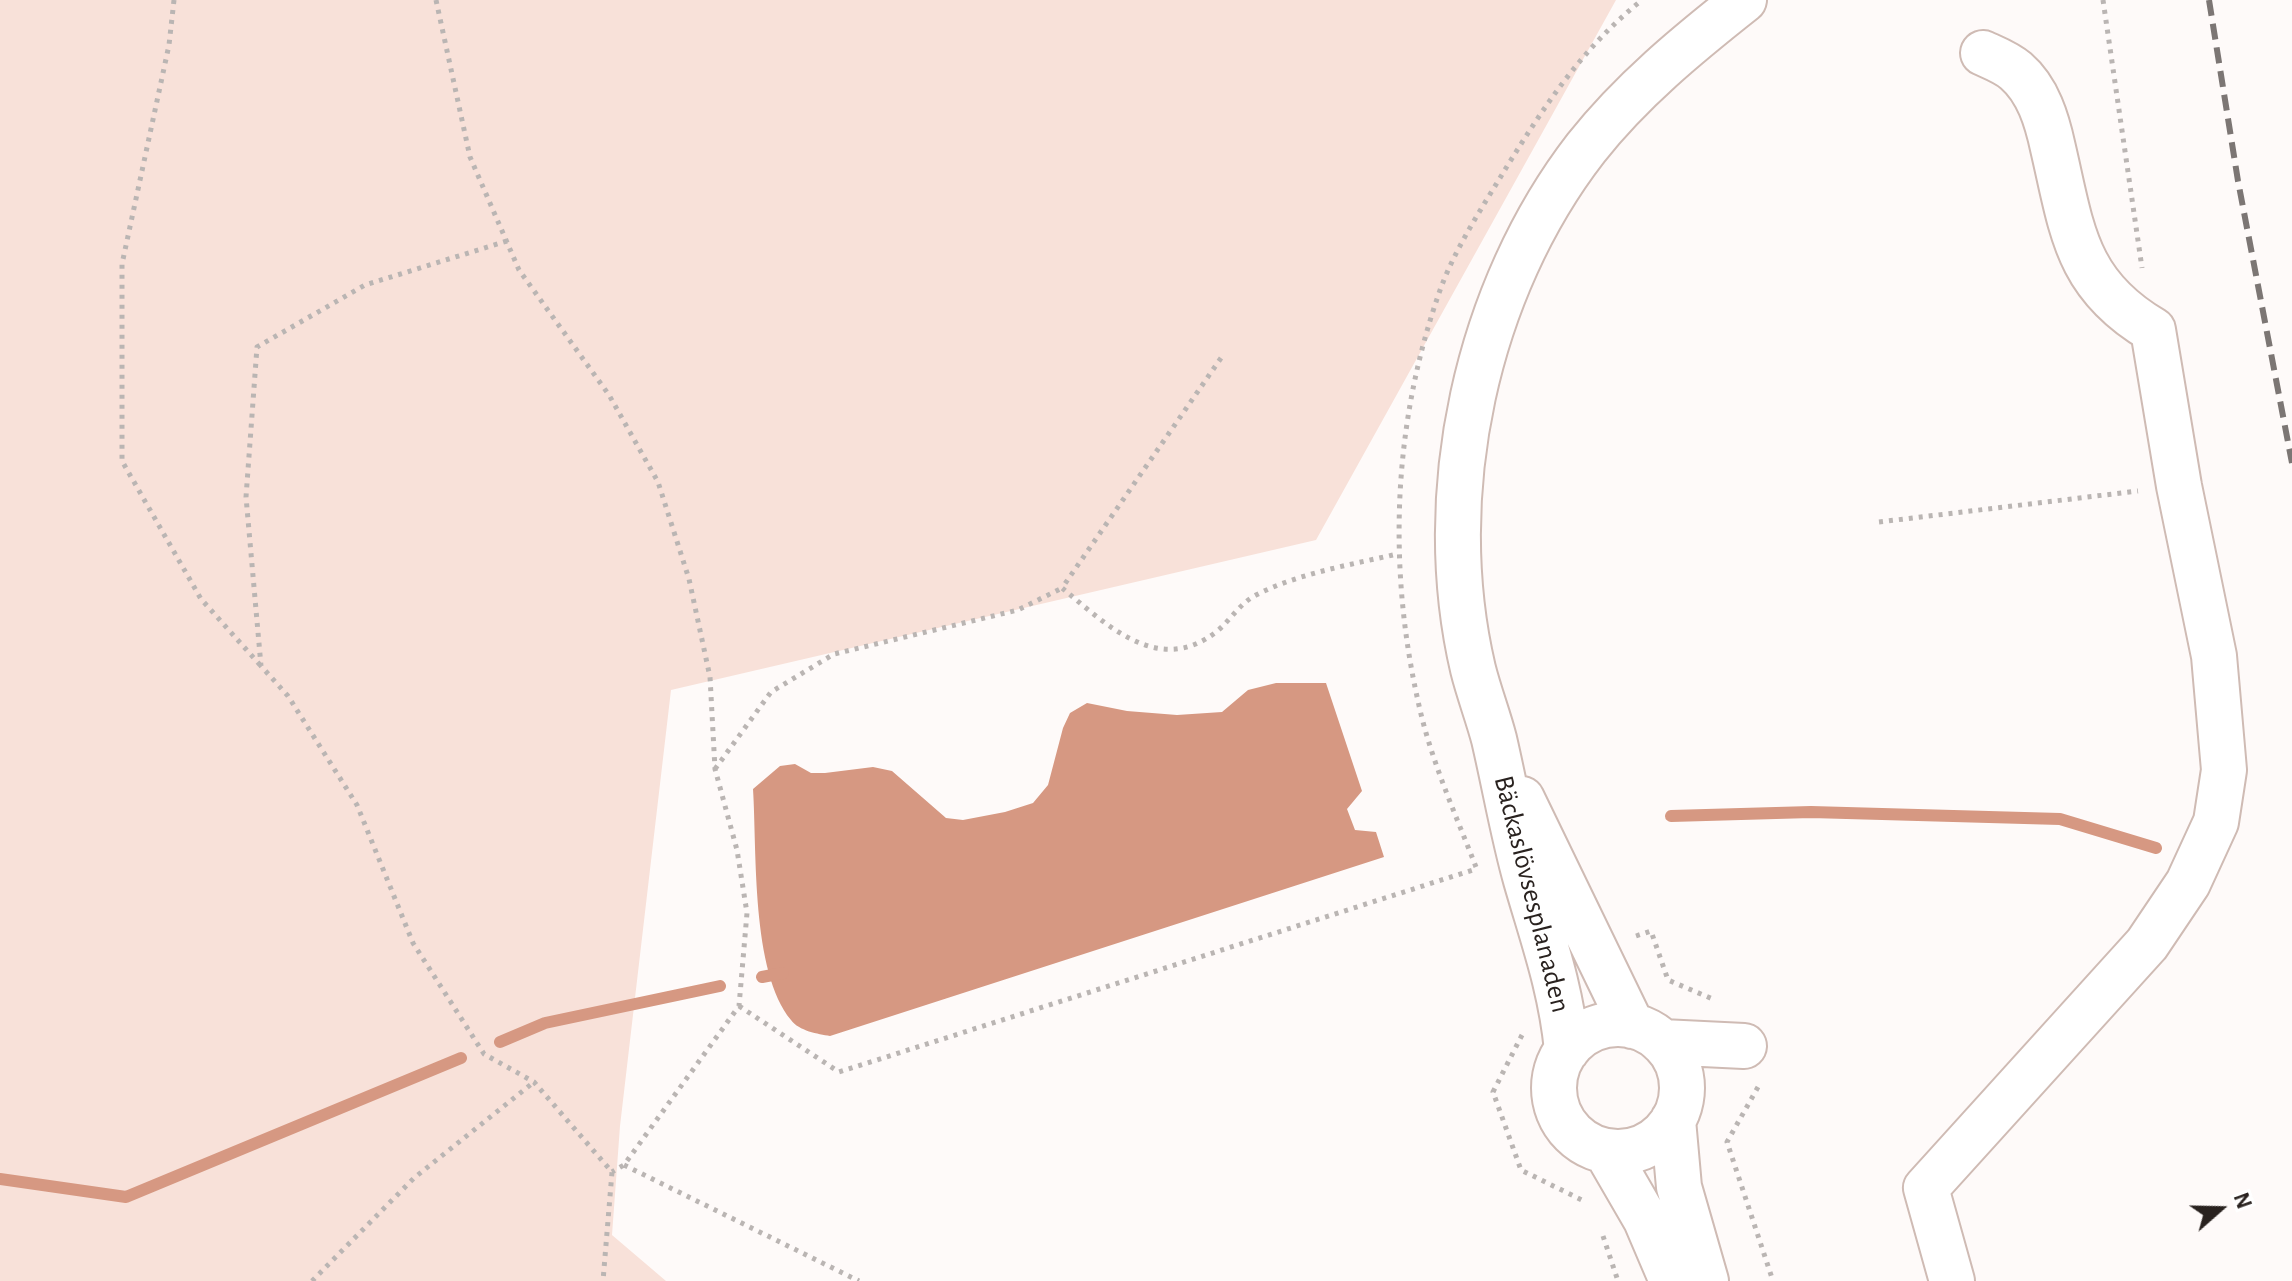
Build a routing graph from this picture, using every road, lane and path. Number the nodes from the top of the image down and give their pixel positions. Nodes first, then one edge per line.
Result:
1 (174, 0) edge
2 (436, 0) edge
3 (1744, 0) edge
4 (2104, 3) edge
5 (1983, 53) dead end
6 (507, 241) junction
7 (2153, 330) junction
8 (1221, 358) dead end
9 (2179, 486) junction
10 (1879, 522) dead end
11 (1397, 554) dead end
12 (1062, 588) junction
13 (261, 666) junction
14 (1494, 739) junction
15 (715, 769) junction
16 (1476, 869) dead end
17 (1651, 931) dead end
18 (739, 1006) junction
19 (1528, 1022) dead end
20 (1647, 1034) junction
21 (1744, 1046) junction
22 (1567, 1050) junction
23 (534, 1082) junction
24 (1673, 1120) junction
25 (1606, 1151) junction
26 (624, 1165) junction
27 (612, 1172) junction
28 (1593, 1206) dead end
29 (1602, 1233) dead end
30 (312, 1281) edge
31 (603, 1281) edge
32 (859, 1281) edge
33 (1618, 1281) edge
34 (1672, 1281) edge
35 (1706, 1281) edge
36 (1773, 1281) edge
37 (1952, 1281) edge

1 - 13 path
2 - 6 path
3 - 14 street, Bäckaslövsesplanaden
4 - 7 path
5 - 7 street
6 - 13 path
6 - 15 path
7 - 9 street
8 - 12 path
9 - 10 path
9 - 37 street
11 - 12 path
12 - 15 path
13 - 23 path
14 - 20 street, Bäckaslövsesplanaden
14 - 22 street, Bäckaslövsesplanaden
15 - 18 path
16 - 18 path
17 - 21 path
18 - 26 path
19 - 28 path
20 - 21 street
20 - 22 street
20 - 24 street
21 - 36 path
22 - 25 street
23 - 27 path
23 - 30 path
24 - 25 street
24 - 35 street
25 - 34 street
26 - 27 path
26 - 32 path
27 - 31 path
29 - 33 path

